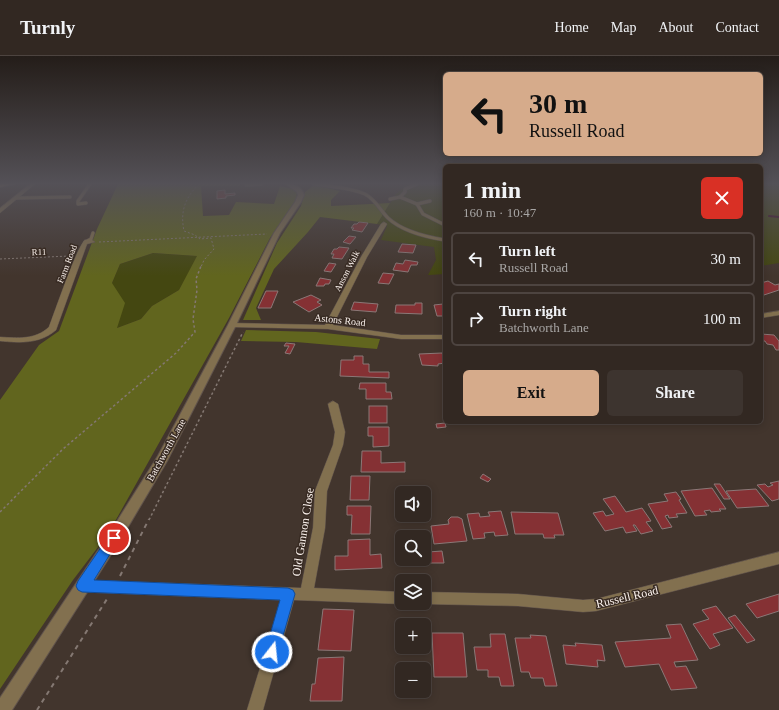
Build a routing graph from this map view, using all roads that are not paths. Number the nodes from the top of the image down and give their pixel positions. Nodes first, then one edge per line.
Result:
1 (290, 215) edge
2 (386, 215) edge
3 (424, 215) edge
4 (384, 224) dead end
5 (443, 224) edge
6 (93, 233) dead end
7 (443, 240) edge
8 (88, 242) joint
9 (779, 313) edge
10 (763, 316) edge
11 (232, 325) junction
12 (328, 328) junction
13 (443, 337) edge
14 (0, 339) edge
15 (334, 404) dead end
16 (779, 558) edge
17 (82, 586) junction
18 (288, 594) junction
19 (306, 595) junction
20 (395, 598) edge
21 (431, 598) edge
22 (2, 710) edge
23 (255, 710) edge

1 - 11 street, Batchworth Lane
2 - 7 lane
3 - 5 lane
4 - 12 street, Anson Walk
6 - 8 lane
8 - 14 street, Farm Road
9 - 10 street
11 - 12 street, Astons Road
11 - 17 street, Batchworth Lane
12 - 13 street, Astons Road
15 - 19 street, Old Gannon Close
16 - 21 street, Russell Road
17 - 18 street
17 - 22 street, Batchworth Lane
18 - 19 street
18 - 23 street
19 - 20 street

